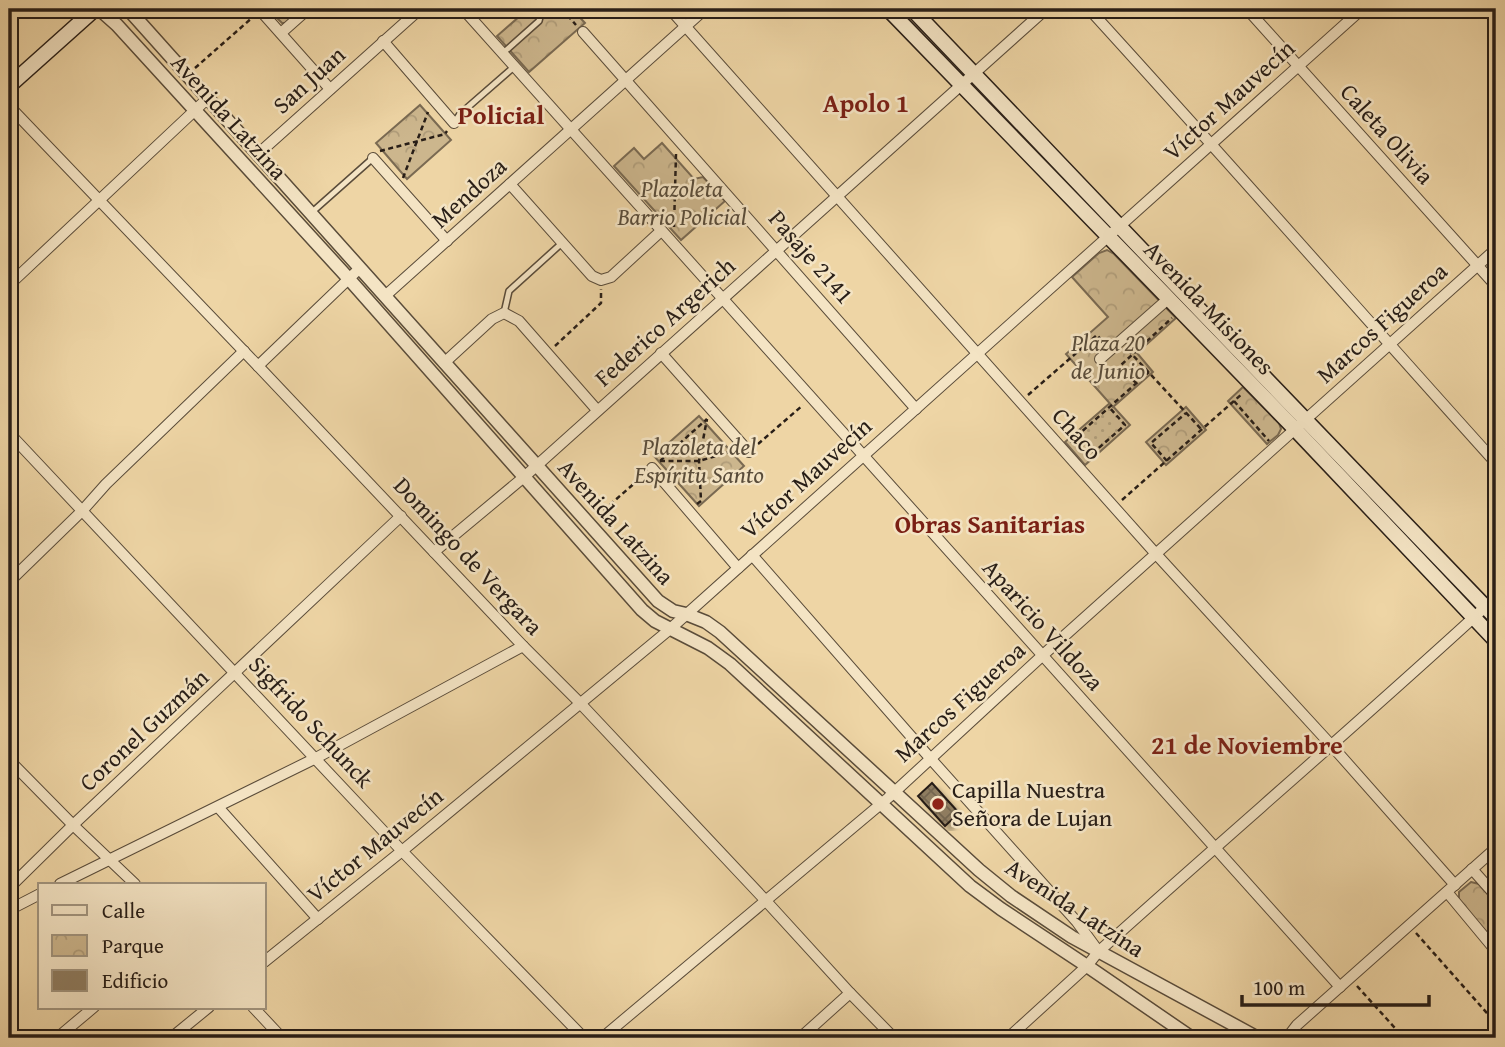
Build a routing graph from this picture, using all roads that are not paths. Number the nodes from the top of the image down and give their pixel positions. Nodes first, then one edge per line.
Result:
1 (97, 9) edge
2 (128, 9) edge
3 (308, 9) edge
4 (420, 9) edge
5 (463, 9) edge
6 (542, 9) edge
7 (670, 9) edge
8 (705, 9) edge
9 (888, 9) edge
10 (912, 9) edge
11 (1046, 9) edge
12 (1089, 9) edge
13 (1247, 9) edge
14 (1362, 9) edge
15 (260, 10) edge
16 (686, 26) junction
17 (583, 32) road end
18 (281, 33) junction
19 (383, 41) junction
20 (503, 53) junction
21 (515, 66) junction
22 (1298, 66) junction
23 (975, 74) junction
24 (626, 80) junction
25 (961, 85) junction
26 (9, 86) edge
27 (330, 89) junction
28 (208, 98) junction
29 (9, 106) edge
30 (194, 111) junction
31 (453, 123) joint
32 (571, 129) junction
33 (1212, 144) junction
34 (258, 154) junction
35 (373, 158) joint
36 (510, 184) junction
37 (836, 196) junction
38 (100, 200) junction
39 (311, 212) junction
40 (1119, 226) junction
41 (662, 231) junction
42 (1108, 237) junction
43 (447, 241) junction
44 (562, 243) junction
45 (1496, 249) edge
46 (776, 250) junction
47 (1478, 266) junction
48 (360, 268) junction
49 (349, 279) junction
50 (9, 285) edge
51 (1496, 286) edge
52 (385, 296) junction
53 (722, 299) junction
54 (1168, 299) junction
55 (504, 313) junction
56 (1389, 345) junction
57 (244, 351) junction
58 (661, 353) junction
59 (977, 353) junction
60 (1100, 359) dead end
61 (444, 363) junction
62 (258, 366) junction
63 (916, 409) junction
64 (597, 410) junction
65 (1300, 425) junction
66 (9, 433) edge
67 (749, 452) road end
68 (863, 456) junction
69 (1496, 463) edge
70 (536, 465) junction
71 (652, 468) road end
72 (524, 477) junction
73 (82, 511) junction
74 (401, 516) junction
75 (434, 552) junction
76 (1156, 554) junction
77 (752, 555) junction
78 (738, 568) junction
79 (9, 582) edge
80 (1491, 602) edge
81 (686, 614) junction
82 (1475, 617) junction
83 (1496, 618) edge
84 (669, 629) junction
85 (1496, 641) edge
86 (523, 646) junction
87 (1043, 655) junction
88 (236, 673) junction
89 (580, 703) junction
90 (1332, 746) junction
91 (316, 758) junction
92 (930, 758) junction
93 (9, 761) edge
94 (894, 792) junction
95 (881, 803) junction
96 (218, 807) junction
97 (73, 825) junction
98 (1214, 847) junction
99 (1496, 848) edge
100 (402, 851) junction
101 (110, 859) junction
102 (1472, 869) junction
103 (62, 883) edge
104 (134, 883) edge
105 (9, 888) edge
106 (1451, 888) junction
107 (38, 895) edge
108 (1496, 896) edge
109 (766, 901) junction
110 (9, 910) edge
111 (318, 919) junction
112 (1496, 951) edge
113 (1098, 952) junction
114 (266, 960) edge
115 (1087, 966) junction
116 (1340, 987) junction
117 (850, 993) junction
118 (92, 1009) edge
119 (207, 1009) edge
120 (255, 1009) edge
121 (1176, 1034) edge
122 (57, 1038) edge
123 (171, 1038) edge
124 (282, 1038) edge
125 (584, 1038) edge
126 (602, 1038) edge
127 (800, 1038) edge
128 (894, 1038) edge
129 (1008, 1038) edge
130 (1192, 1038) edge
131 (1258, 1038) edge
132 (1287, 1038) edge

1 - 26 main road
1 - 30 street, Avenida Latzina
2 - 28 street, Avenida Latzina
3 - 18 street
4 - 19 street, San Juan
5 - 20 street, Aparicio Vildoza
6 - 20 lane
7 - 16 street, Chaco
8 - 16 street, Mendoza
9 - 25 main road, Avenida Misiones
10 - 23 main road, Avenida Misiones
11 - 23 street, Federico Argerich
12 - 33 street
13 - 22 street, Caleta Olivia
14 - 22 street, Víctor Mauvecín
15 - 18 street
16 - 24 street, Mendoza
16 - 37 street, Chaco
17 - 24 street, Pasaje 2141
18 - 27 street
19 - 27 street, San Juan
19 - 31 street
20 - 21 street, Aparicio Vildoza
21 - 31 lane
21 - 32 street, Aparicio Vildoza
22 - 33 street, Víctor Mauvecín
22 - 47 street, Caleta Olivia
23 - 25 street, Federico Argerich
23 - 40 main road, Avenida Misiones
24 - 32 street, Mendoza
24 - 46 street, Pasaje 2141
25 - 37 street, Federico Argerich
25 - 42 main road, Avenida Misiones
27 - 34 street, San Juan
28 - 30 street
28 - 34 street, Avenida Latzina
29 - 38 street, Domingo de Vergara
30 - 38 street
30 - 49 street, Avenida Latzina
32 - 36 street, Mendoza
32 - 41 street, Aparicio Vildoza
33 - 40 street, Víctor Mauvecín
33 - 56 street
34 - 39 street, Avenida Latzina
35 - 39 lane
35 - 43 street
36 - 43 street, Mendoza
36 - 44 street
37 - 46 street, Federico Argerich
37 - 59 street, Chaco
38 - 50 street
38 - 57 street, Domingo de Vergara
39 - 48 street, Avenida Latzina
40 - 42 street, Víctor Mauvecín
40 - 65 main road, Avenida Misiones
41 - 44 street
41 - 53 street, Aparicio Vildoza
42 - 54 main road, Avenida Misiones
42 - 59 street, Víctor Mauvecín
43 - 52 street, Mendoza
44 - 55 lane
45 - 47 street, Marcos Figueroa
46 - 53 street, Federico Argerich
46 - 63 street, Pasaje 2141
47 - 51 street, Caleta Olivia
47 - 56 street, Marcos Figueroa
48 - 49 street
48 - 52 street, Avenida Latzina
49 - 62 street
49 - 72 street, Avenida Latzina
52 - 61 street, Avenida Latzina
53 - 58 street, Federico Argerich
53 - 68 street, Aparicio Vildoza
54 - 60 street
54 - 65 main road, Avenida Misiones
55 - 61 street
55 - 64 street
56 - 65 street, Marcos Figueroa
56 - 69 street
57 - 62 street, Domingo de Vergara
57 - 73 street
58 - 64 street, Federico Argerich
58 - 67 street
59 - 63 street, Víctor Mauvecín
59 - 76 street, Chaco
61 - 70 street, Avenida Latzina
62 - 74 street, Domingo de Vergara
63 - 68 street, Víctor Mauvecín
64 - 70 street, Federico Argerich
65 - 76 street, Marcos Figueroa
65 - 80 main road, Avenida Misiones
65 - 82 main road, Avenida Misiones
66 - 73 street, Sigfrido Schunck
68 - 77 street, Víctor Mauvecín
68 - 87 street, Aparicio Vildoza
70 - 72 street, Federico Argerich
70 - 81 street, Avenida Latzina
71 - 78 street
72 - 75 street, Federico Argerich
72 - 84 street, Avenida Latzina
73 - 79 street
73 - 88 street, Sigfrido Schunck
74 - 75 street, Domingo de Vergara
74 - 88 street, Coronel Guzmán
75 - 86 street, Domingo de Vergara
76 - 87 street, Marcos Figueroa
76 - 90 street, Chaco
77 - 78 street, Víctor Mauvecín
77 - 92 street
78 - 81 street, Víctor Mauvecín
80 - 82 street
80 - 83 main road, Avenida Misiones
81 - 84 street, Víctor Mauvecín
81 - 94 street, Avenida Latzina
82 - 85 main road, Avenida Misiones
82 - 90 street
84 - 89 street, Víctor Mauvecín
84 - 95 street, Avenida Latzina
86 - 89 street, Domingo de Vergara
86 - 91 street
87 - 92 street, Marcos Figueroa
87 - 98 street, Aparicio Vildoza
88 - 91 street, Sigfrido Schunck
88 - 97 street, Coronel Guzmán
89 - 100 street, Víctor Mauvecín
89 - 109 street, Domingo de Vergara
90 - 98 street
90 - 106 street, Chaco
91 - 96 street
91 - 100 street, Sigfrido Schunck
92 - 94 street, Marcos Figueroa
92 - 113 street
93 - 97 street
94 - 95 street, Marcos Figueroa
94 - 113 street, Avenida Latzina
95 - 109 street, Marcos Figueroa
95 - 115 street, Avenida Latzina
96 - 101 street
96 - 111 street
97 - 101 street
97 - 105 street, Coronel Guzmán
98 - 113 street
98 - 116 street, Aparicio Vildoza
99 - 102 street
100 - 111 street, Víctor Mauvecín
100 - 125 street, Sigfrido Schunck
101 - 103 street
101 - 104 street
102 - 106 street
102 - 108 street
106 - 112 street, Chaco
106 - 116 street
107 - 110 street
109 - 117 street, Domingo de Vergara
109 - 126 street, Marcos Figueroa
111 - 114 street, Víctor Mauvecín
113 - 115 street
113 - 131 street, Avenida Latzina
115 - 121 street, Avenida Latzina
115 - 129 street
116 - 132 street
117 - 127 street
117 - 128 street, Domingo de Vergara
118 - 122 street
119 - 123 street
120 - 124 street
121 - 130 street, Avenida Latzina

